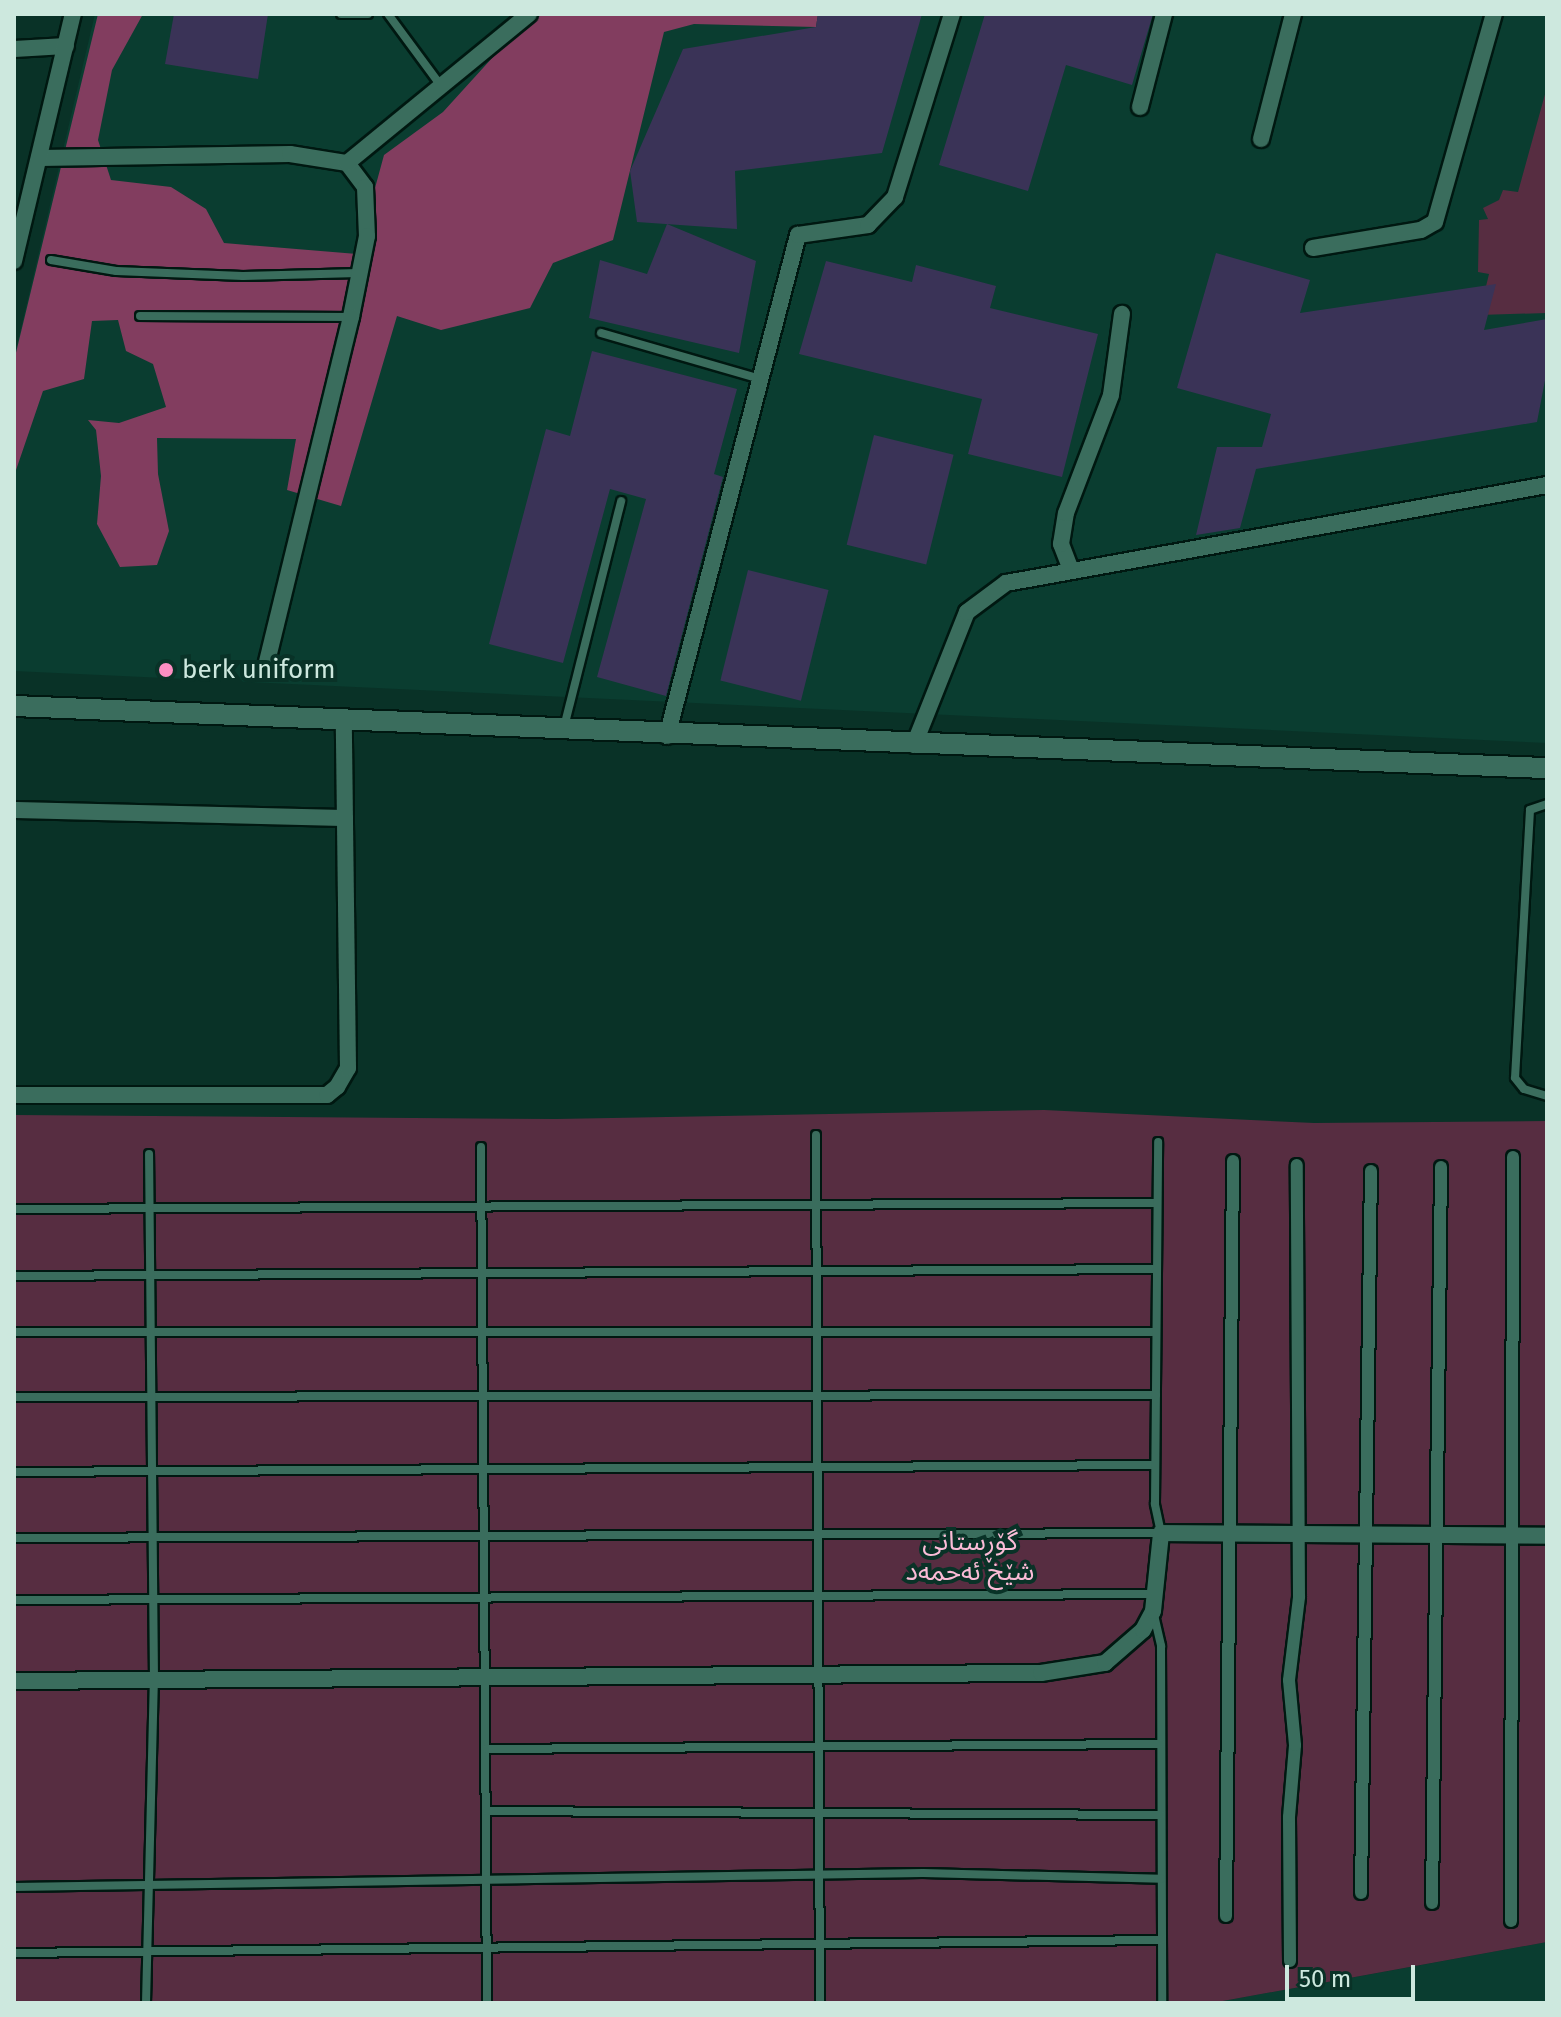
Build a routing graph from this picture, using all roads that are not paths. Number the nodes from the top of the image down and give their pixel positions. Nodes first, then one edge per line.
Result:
1 (73, 14) edge
2 (341, 14) edge
3 (368, 14) edge
4 (388, 14) edge
5 (529, 14) edge
6 (952, 14) edge
7 (1164, 14) edge
8 (1293, 14) edge
9 (1494, 14) edge
10 (66, 46) junction
11 (14, 49) edge
12 (441, 86) junction
13 (1140, 107) dead end
14 (1261, 139) dead end
15 (40, 158) junction
16 (347, 163) junction
17 (1313, 248) dead end
18 (51, 260) dead end
19 (14, 261) edge
20 (359, 273) junction
21 (1122, 314) dead end
22 (140, 316) dead end
23 (351, 317) junction
24 (601, 333) dead end
25 (760, 379) junction
26 (1547, 485) edge
27 (621, 501) dead end
28 (1071, 570) junction
29 (266, 667) dead end
30 (14, 706) edge
31 (344, 721) junction
32 (563, 732) junction
33 (667, 736) junction
34 (914, 745) junction
35 (1547, 768) edge
36 (1547, 804) edge
37 (14, 810) edge
38 (345, 818) junction
39 (14, 1095) edge
40 (1547, 1096) edge
41 (816, 1135) dead end
42 (1158, 1142) dead end
43 (481, 1147) dead end
44 (149, 1154) dead end
45 (1513, 1157) dead end
46 (1233, 1161) dead end
47 (1297, 1165) dead end
48 (1441, 1167) dead end
49 (1371, 1171) dead end
50 (1157, 1203) junction
51 (816, 1205) junction
52 (483, 1206) junction
53 (149, 1208) junction
54 (14, 1209) edge
55 (1156, 1269) junction
56 (816, 1271) junction
57 (483, 1273) junction
58 (150, 1275) junction
59 (14, 1276) edge
60 (14, 1332) edge
61 (150, 1332) junction
62 (484, 1332) junction
63 (817, 1332) junction
64 (1156, 1332) junction
65 (1156, 1395) junction
66 (484, 1396) junction
67 (817, 1396) junction
68 (14, 1397) edge
69 (151, 1397) junction
70 (1155, 1465) junction
71 (818, 1467) junction
72 (485, 1469) junction
73 (152, 1471) junction
74 (14, 1472) edge
75 (1161, 1533) junction
76 (1230, 1533) junction
77 (818, 1534) junction
78 (1296, 1534) junction
79 (1367, 1535) junction
80 (1439, 1535) junction
81 (485, 1536) junction
82 (1508, 1536) junction
83 (1547, 1536) edge
84 (153, 1537) junction
85 (14, 1538) edge
86 (818, 1597) junction
87 (486, 1598) junction
88 (14, 1600) edge
89 (153, 1600) junction
90 (1153, 1602) junction
91 (819, 1675) junction
92 (486, 1678) junction
93 (154, 1680) junction
94 (14, 1681) edge
95 (1161, 1744) junction
96 (819, 1747) junction
97 (487, 1749) junction
98 (487, 1811) junction
99 (819, 1812) junction
100 (1161, 1815) junction
101 (487, 1878) junction
102 (820, 1878) junction
103 (1161, 1879) junction
104 (150, 1886) junction
105 (14, 1887) edge
106 (1361, 1893) dead end
107 (1432, 1903) dead end
108 (1226, 1916) dead end
109 (1511, 1921) dead end
110 (1161, 1940) junction
111 (820, 1943) junction
112 (485, 1951) junction
113 (14, 1953) edge
114 (147, 1953) junction
115 (1290, 1961) dead end
116 (146, 2003) edge
117 (487, 2003) edge
118 (820, 2003) edge
119 (1162, 2003) edge

1 - 10 street
2 - 3 lane
4 - 12 lane
5 - 12 street
6 - 25 street
7 - 13 street
8 - 14 street
9 - 17 street
10 - 11 street
10 - 15 street
12 - 16 street
15 - 16 street
15 - 19 street
16 - 20 street
18 - 20 lane
20 - 23 street
21 - 28 street
22 - 23 lane
23 - 29 street
24 - 25 lane
25 - 33 street
26 - 28 street
27 - 32 lane
28 - 34 street
30 - 31 street
31 - 32 street
31 - 38 street
32 - 33 street
33 - 34 street
34 - 35 street
36 - 40 lane
37 - 38 street
38 - 39 street
41 - 51 lane
42 - 50 lane
43 - 52 lane
44 - 53 lane
45 - 82 street
46 - 76 street
47 - 78 street
48 - 80 street
49 - 79 street
50 - 51 lane
50 - 55 lane
51 - 52 lane
51 - 56 lane
52 - 53 lane
52 - 57 lane
53 - 54 lane
53 - 58 lane
55 - 56 lane
55 - 64 lane
56 - 57 lane
56 - 63 lane
57 - 58 lane
57 - 62 lane
58 - 59 lane
58 - 61 lane
60 - 61 lane
61 - 62 lane
61 - 69 lane
62 - 63 lane
62 - 66 lane
63 - 64 lane
63 - 67 lane
64 - 65 lane
65 - 67 lane
65 - 70 lane
66 - 67 lane
66 - 69 lane
66 - 72 lane
67 - 71 lane
68 - 69 lane
69 - 73 lane
70 - 71 lane
70 - 75 lane
71 - 72 lane
71 - 77 lane
72 - 73 lane
72 - 81 lane
73 - 74 lane
73 - 84 lane
75 - 76 street
75 - 77 lane
75 - 90 street
76 - 78 street
76 - 108 street
77 - 81 lane
77 - 86 lane
78 - 79 street
78 - 115 street
79 - 80 street
79 - 106 street
80 - 82 street
80 - 107 street
81 - 84 lane
81 - 87 lane
82 - 83 street
82 - 109 street
84 - 85 lane
84 - 89 lane
86 - 87 lane
86 - 90 lane
86 - 91 lane
87 - 89 lane
87 - 92 lane
88 - 89 lane
89 - 93 lane
90 - 91 street
90 - 95 lane
91 - 92 street
91 - 96 lane
92 - 93 street
92 - 97 lane
93 - 94 street
93 - 104 lane
95 - 96 lane
95 - 100 lane
96 - 97 lane
96 - 99 lane
97 - 98 lane
98 - 99 lane
98 - 101 lane
99 - 100 lane
99 - 102 lane
100 - 103 lane
101 - 102 lane
101 - 104 lane
101 - 112 lane
102 - 103 lane
102 - 111 lane
103 - 110 lane
104 - 105 lane
104 - 114 lane
110 - 111 lane
110 - 119 lane
111 - 112 lane
111 - 118 lane
112 - 114 lane
112 - 117 lane
113 - 114 lane
114 - 116 lane

